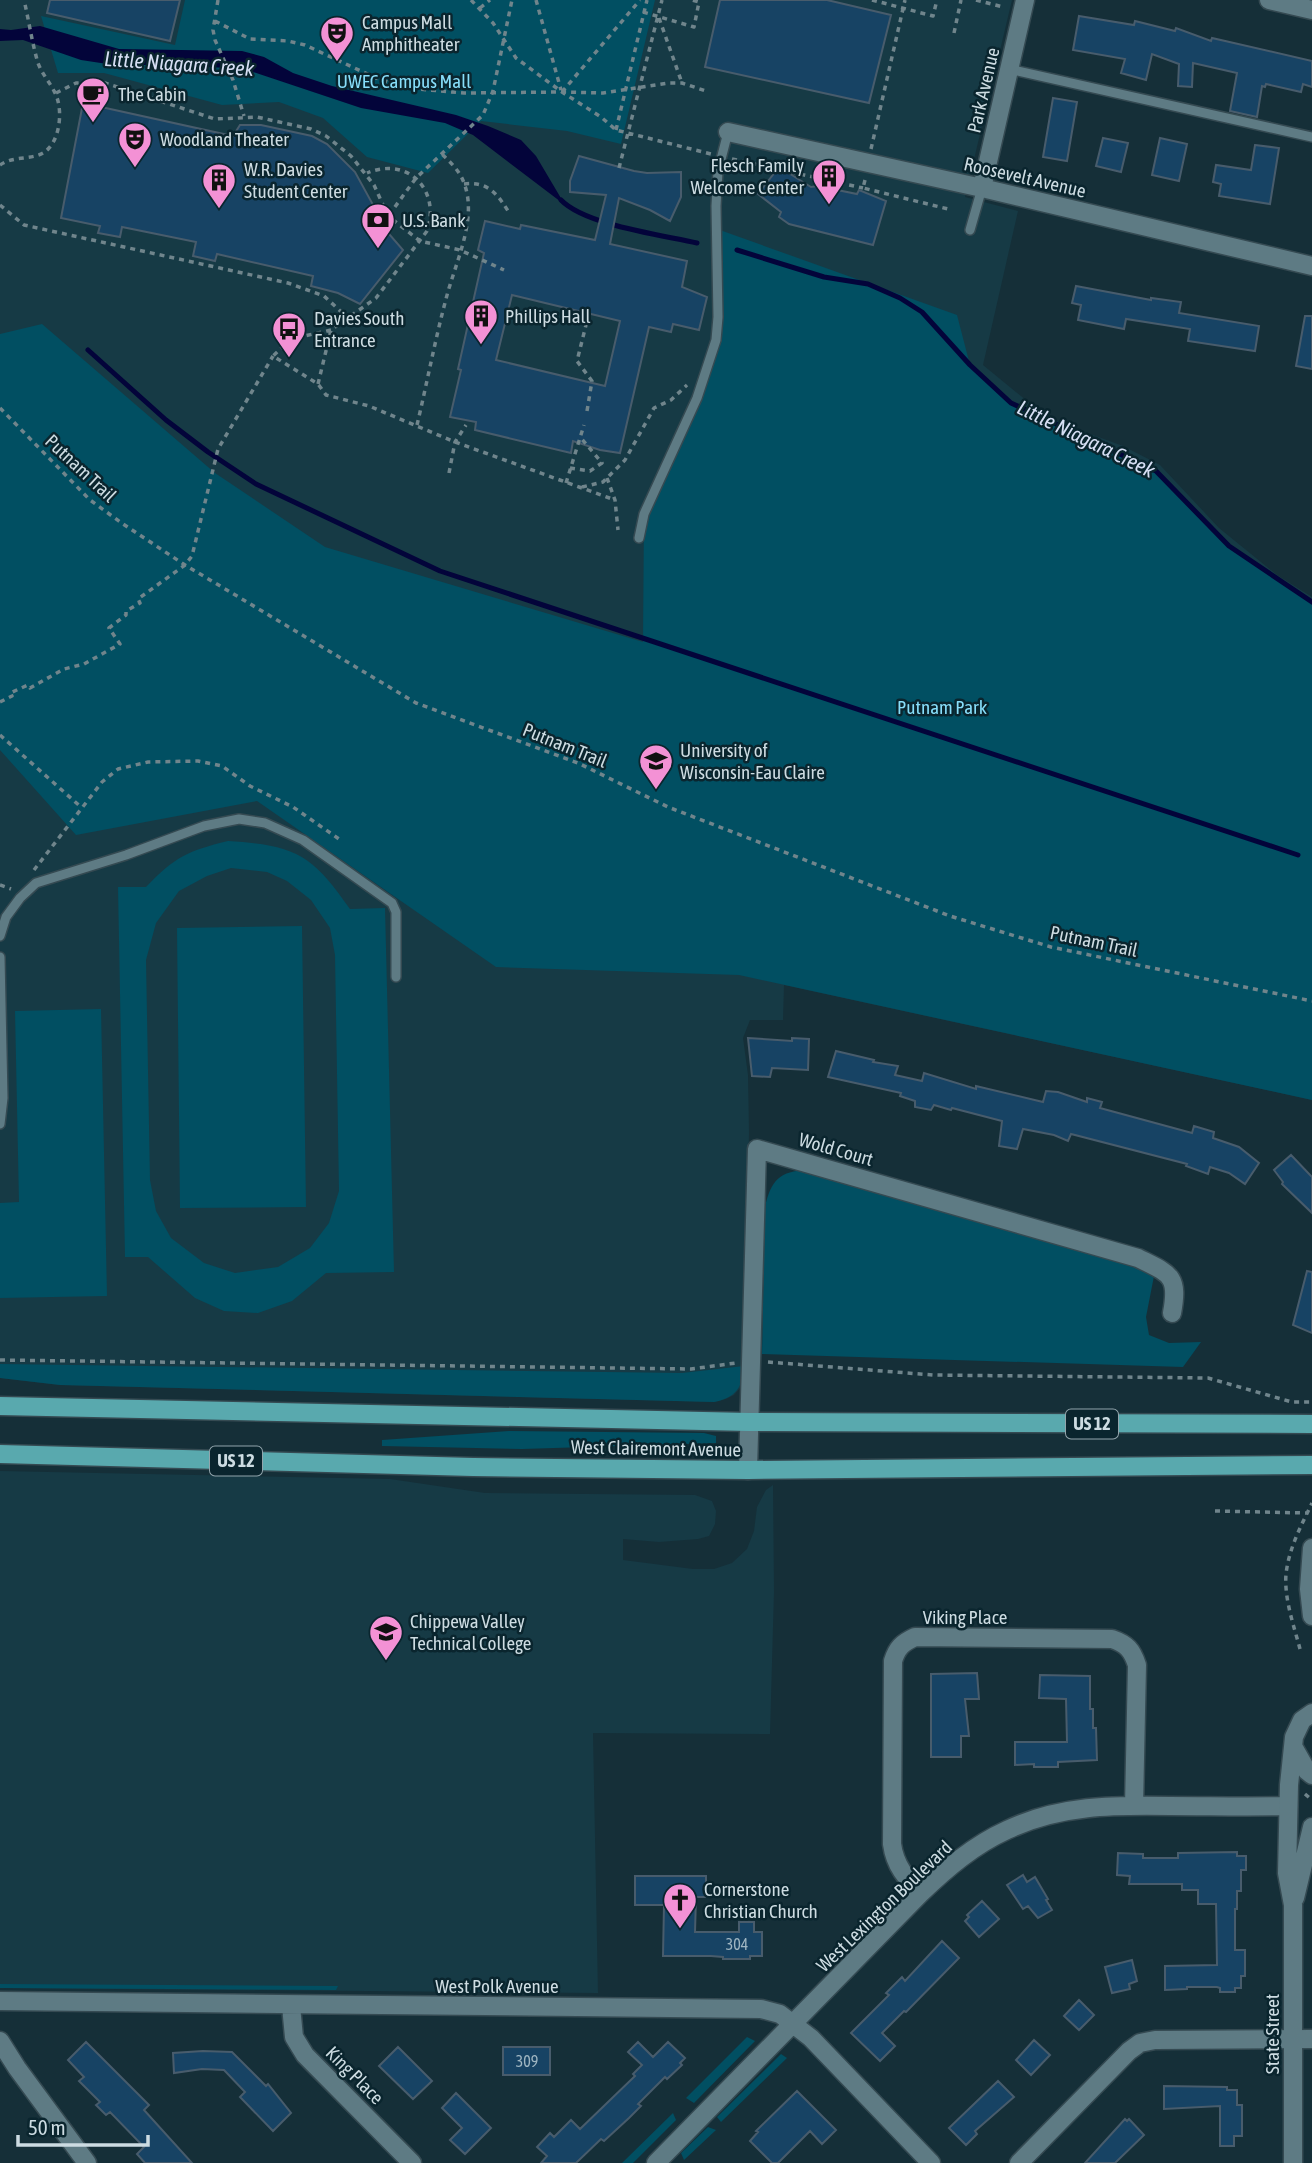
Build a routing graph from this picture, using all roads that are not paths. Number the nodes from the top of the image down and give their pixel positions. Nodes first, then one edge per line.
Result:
1 (1025, 0) edge
2 (1269, 0) edge
3 (1312, 10) edge
4 (1009, 69) junction
5 (729, 132) joint
6 (1312, 137) edge
7 (982, 188) junction
8 (970, 230) dead end
9 (1312, 266) edge
10 (639, 538) dead end
11 (2, 923) edge
12 (0, 936) edge
13 (0, 957) edge
14 (396, 977) dead end
15 (0, 1124) edge
16 (1172, 1314) dead end
17 (0, 1406) edge
18 (749, 1422) junction
19 (1310, 1424) edge
20 (0, 1454) edge
21 (1312, 1465) edge
22 (748, 1470) junction
23 (1312, 1548) edge
24 (1312, 1616) edge
25 (1311, 1712) edge
26 (1294, 1748) junction
27 (1312, 1775) edge
28 (1134, 1805) junction
29 (1288, 1806) junction
30 (1312, 1827) edge
31 (921, 1893) junction
32 (1293, 1905) junction
33 (0, 2001) edge
34 (291, 2006) junction
35 (795, 2024) junction
36 (1312, 2039) edge
37 (1293, 2040) junction
38 (0, 2041) edge
39 (87, 2163) edge
40 (412, 2163) edge
41 (656, 2163) edge
42 (932, 2163) edge
43 (1019, 2163) edge
44 (1293, 2163) edge

1 - 4 street, Park Avenue
2 - 3 street
4 - 6 lane
4 - 7 street, Park Avenue
5 - 7 street, Roosevelt Avenue
5 - 10 lane
7 - 8 lane
7 - 9 street, Roosevelt Avenue
11 - 12 lane
11 - 14 lane
13 - 15 lane
16 - 18 street, Wold Court
17 - 18 main road, West Clairemont Avenue / US 12
18 - 19 main road, West Clairemont Avenue / US 12
18 - 22 street, Wold Court
20 - 22 main road, West Clairemont Avenue / US 12
21 - 22 main road, West Clairemont Avenue / US 12
23 - 24 street
25 - 26 street, State Street
26 - 27 street
26 - 29 street, State Street
28 - 29 street, West Lexington Boulevard
28 - 31 street, West Lexington Boulevard
28 - 31 street, Viking Place
29 - 32 street, State Street
30 - 32 street, State Street
31 - 35 street, West Lexington Boulevard
32 - 37 street, State Street
33 - 34 street, West Polk Avenue
34 - 35 street, West Polk Avenue
34 - 40 street, King Place
35 - 41 street, West Lexington Boulevard
35 - 42 street, West Polk Avenue
36 - 37 street
37 - 43 street
37 - 44 street, State Street
38 - 39 street

